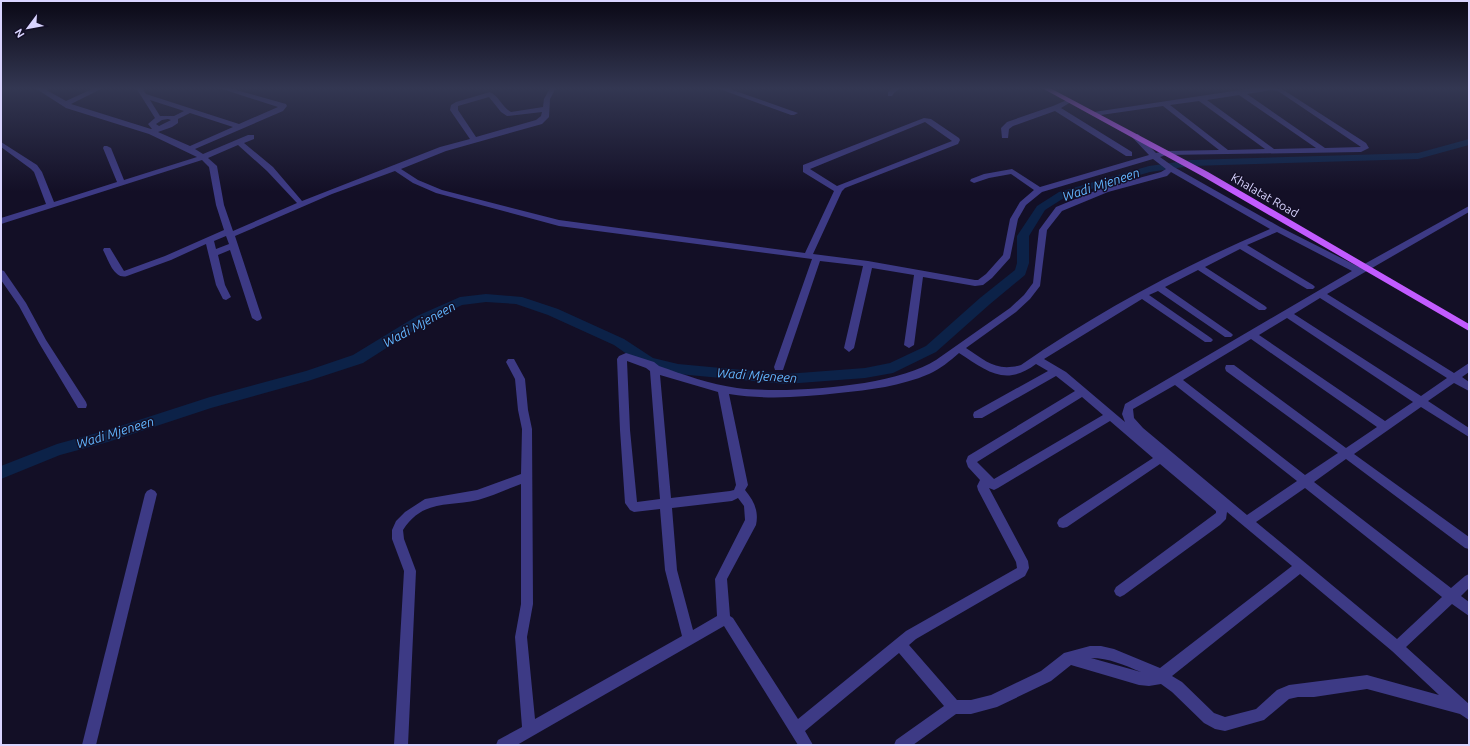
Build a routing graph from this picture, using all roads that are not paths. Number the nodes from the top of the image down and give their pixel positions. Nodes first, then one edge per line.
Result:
1 (125, 123) edge
2 (154, 123) edge
3 (173, 123) edge
4 (227, 123) edge
5 (249, 123) edge
6 (463, 123) edge
7 (536, 123) edge
8 (917, 123) edge
9 (931, 123) edge
10 (1013, 123) edge
11 (1080, 123) edge
12 (1110, 123) edge
13 (1188, 123) edge
14 (1234, 123) edge
15 (1284, 123) edge
16 (1330, 123) edge
17 (240, 127) junction
18 (155, 130) junction
19 (1005, 136) dead end
20 (1135, 136) junction
21 (251, 137) dead end
22 (474, 140) junction
23 (239, 142) junction
24 (1, 144) edge
25 (107, 148) dead end
26 (190, 150) junction
27 (1323, 150) junction
28 (1225, 151) junction
29 (1272, 151) junction
30 (1166, 153) junction
31 (1129, 154) dead end
32 (1154, 156) junction
33 (203, 157) junction
34 (396, 168) junction
35 (1171, 170) junction
36 (974, 181) dead end
37 (121, 183) junction
38 (838, 190) junction
39 (1039, 190) junction
40 (298, 201) dead end
41 (51, 205) junction
42 (1469, 210) edge
43 (1, 221) edge
44 (1277, 229) junction
45 (230, 233) junction
46 (209, 240) junction
47 (234, 245) junction
48 (1240, 245) junction
49 (107, 250) dead end
50 (214, 252) junction
51 (812, 257) junction
52 (868, 264) junction
53 (1199, 267) junction
54 (1363, 269) junction
55 (1, 273) edge
56 (919, 273) junction
57 (1159, 287) junction
58 (1310, 287) dead end
59 (1143, 294) junction
60 (1320, 294) junction
61 (226, 297) dead end
62 (1262, 308) dead end
63 (1287, 314) junction
64 (257, 318) dead end
65 (1469, 328) edge
66 (1228, 334) dead end
67 (1252, 335) junction
68 (1208, 340) dead end
69 (909, 345) dead end
70 (849, 348) dead end
71 (959, 348) junction
72 (1037, 360) junction
73 (511, 362) dead end
74 (779, 367) dead end
75 (1469, 367) edge
76 (1230, 368) dead end
77 (655, 369) junction
78 (1056, 371) junction
79 (1454, 377) junction
80 (1176, 380) junction
81 (1469, 387) edge
82 (723, 389) junction
83 (1082, 392) junction
84 (1421, 402) junction
85 (82, 405) dead end
86 (978, 415) dead end
87 (1110, 416) junction
88 (1385, 428) junction
89 (1469, 434) edge
90 (1347, 454) junction
91 (1160, 459) junction
92 (527, 477) junction
93 (987, 479) junction
94 (1304, 481) junction
95 (739, 490) junction
96 (150, 494) dead end
97 (666, 503) junction
98 (1246, 521) junction
99 (1062, 523) dead end
100 (1469, 544) edge
101 (1301, 566) junction
102 (1469, 580) edge
103 (1120, 591) dead end
104 (1451, 596) junction
105 (1469, 610) edge
106 (724, 620) junction
107 (689, 640) junction
108 (900, 644) junction
109 (1397, 647) junction
110 (1162, 677) junction
111 (954, 707) junction
112 (1466, 710) edge
113 (529, 730) junction
114 (796, 730) junction
115 (89, 745) edge
116 (402, 745) edge
117 (503, 745) edge
118 (806, 745) edge
119 (901, 745) edge

1 - 18 street
2 - 18 street
3 - 18 street
4 - 17 street
5 - 17 street
6 - 22 street
7 - 22 street
8 - 38 street
9 - 38 street
10 - 19 street
11 - 31 street
12 - 20 main road, Khalatat Road
13 - 28 street
14 - 29 street
15 - 27 street
16 - 27 street
17 - 26 street
18 - 26 street
20 - 30 main road, Khalatat Road
20 - 32 street
21 - 23 street
22 - 34 street
23 - 33 street
23 - 40 street
24 - 41 street
25 - 37 street
26 - 33 street
27 - 29 street
28 - 29 street
28 - 30 street
30 - 32 street
30 - 54 main road, Khalatat Road
32 - 35 street
32 - 39 street
33 - 37 street
33 - 45 street
34 - 45 street
34 - 51 street
35 - 44 street
35 - 71 street
36 - 39 street
37 - 41 street
38 - 51 street
39 - 56 street
41 - 43 street
42 - 54 street
44 - 48 street
44 - 54 street
45 - 46 street
45 - 47 street
46 - 49 street
46 - 50 street
47 - 50 street
47 - 64 street
48 - 53 street
48 - 58 street
50 - 61 street
51 - 52 street
51 - 74 street
52 - 56 street
52 - 70 street
53 - 57 street
53 - 62 street
54 - 60 street
54 - 65 main road, Khalatat Road
55 - 85 street
56 - 69 street
57 - 59 street
57 - 66 street
59 - 68 street
59 - 72 street
60 - 63 street
60 - 79 street
63 - 67 street
63 - 84 street
67 - 80 street
67 - 88 street
71 - 72 street
71 - 82 street
72 - 78 street
73 - 92 street
75 - 79 street
76 - 90 street
77 - 82 street
77 - 97 street
77 - 97 street
78 - 83 street
78 - 86 street
79 - 81 street
79 - 84 street
80 - 94 street
80 - 98 street
82 - 95 street
83 - 87 street
83 - 93 street
84 - 88 street
84 - 89 street
87 - 91 street
87 - 93 street
88 - 90 street
90 - 94 street
90 - 100 street
91 - 99 street
91 - 103 street
92 - 113 street
92 - 116 street
93 - 108 street
94 - 98 street
94 - 104 street
95 - 97 street
95 - 106 street
96 - 115 street
97 - 107 street
98 - 101 street
101 - 109 street
101 - 110 street
102 - 104 street
104 - 105 street
104 - 109 street
106 - 107 street
106 - 114 street
107 - 113 street
108 - 111 street
108 - 114 street
109 - 112 street
110 - 111 street
110 - 112 street
111 - 119 street
113 - 117 street
114 - 118 street

